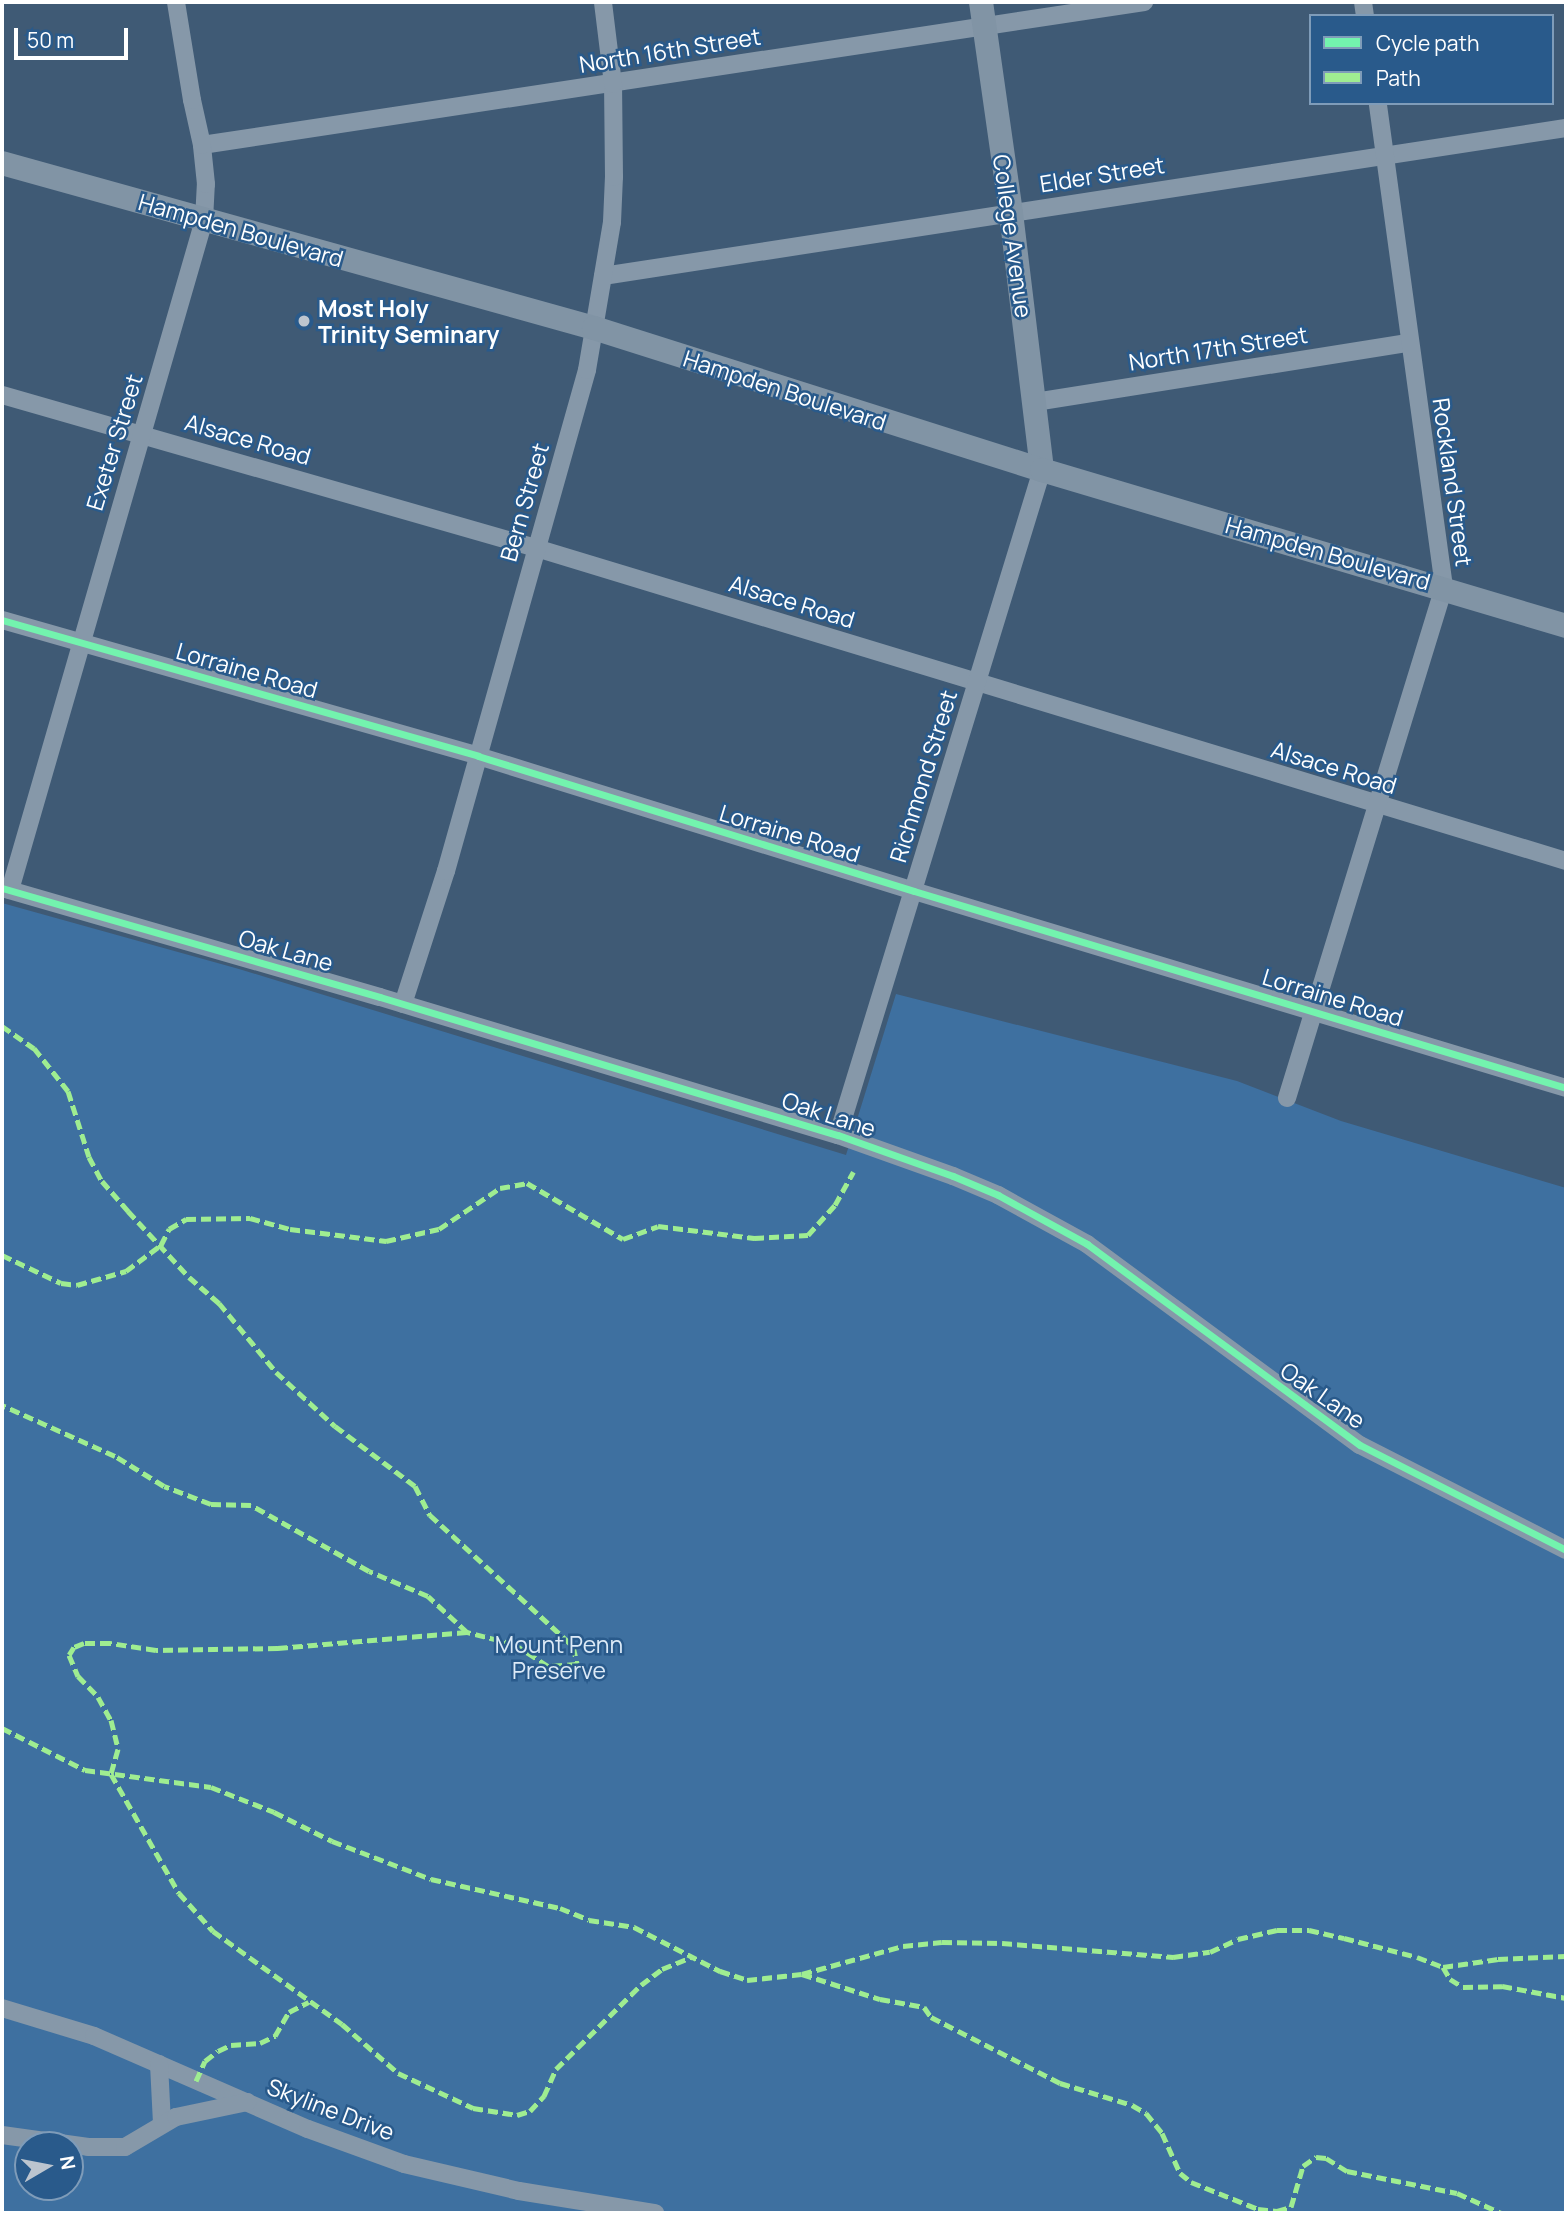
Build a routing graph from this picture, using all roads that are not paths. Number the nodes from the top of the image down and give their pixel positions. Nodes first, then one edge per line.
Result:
1 (176, 2) edge
2 (603, 2) edge
3 (981, 2) edge
4 (1144, 2) edge
5 (983, 27) junction
6 (613, 84) junction
7 (1378, 105) edge
8 (1566, 128) edge
9 (202, 145) junction
10 (1385, 156) junction
11 (2, 163) edge
12 (1012, 213) junction
13 (204, 220) junction
14 (603, 276) junction
15 (594, 328) junction
16 (1409, 343) junction
17 (2, 395) edge
18 (1035, 402) junction
19 (142, 435) junction
20 (1042, 470) junction
21 (537, 548) junction
22 (1444, 587) junction
23 (2, 620) edge
24 (1566, 626) edge
25 (79, 642) junction
26 (977, 684) junction
27 (478, 756) junction
28 (1376, 805) junction
29 (1566, 862) edge
30 (6, 889) edge
31 (914, 891) junction
32 (403, 1004) junction
33 (1313, 1012) junction
34 (1566, 1088) edge
35 (1287, 1098) dead end
36 (838, 1135) junction
37 (1566, 1550) edge
38 (2, 2008) edge
39 (159, 2064) junction
40 (247, 2102) junction
41 (162, 2124) junction
42 (2, 2135) edge
43 (655, 2213) edge

1 - 9 street, Exeter Street
2 - 6 street, Bern Street
3 - 5 main road, College Avenue
4 - 5 street, North 16th Street
5 - 6 street, North 16th Street
5 - 12 main road, College Avenue
6 - 9 street, North 16th Street
6 - 14 street, Bern Street
7 - 10 street, Rockland Street
8 - 10 street, Elder Street
9 - 13 street, Exeter Street
10 - 12 street, Elder Street
10 - 16 street, Rockland Street
11 - 13 main road, Hampden Boulevard
12 - 14 street, Elder Street
12 - 18 main road, College Avenue
13 - 15 main road, Hampden Boulevard
13 - 19 street, Exeter Street
14 - 15 street, Bern Street
15 - 20 main road, Hampden Boulevard
15 - 21 street, Bern Street
16 - 18 street, North 17th Street
16 - 22 street, Rockland Street
17 - 19 street, Alsace Road
18 - 20 main road, College Avenue
19 - 21 street, Alsace Road
19 - 25 street, Exeter Street
20 - 22 main road, Hampden Boulevard
20 - 26 street, Richmond Street
21 - 26 street, Alsace Road
21 - 27 street, Bern Street
22 - 24 main road, Hampden Boulevard
22 - 28 street, Rockland Street
23 - 25 street, Lorraine Road
25 - 27 street, Lorraine Road
25 - 30 street, Exeter Street
26 - 28 street, Alsace Road
26 - 31 street, Richmond Street
27 - 31 street, Lorraine Road
27 - 32 street, Bern Street
28 - 29 street, Alsace Road
28 - 33 street, Rockland Street
30 - 32 street, Oak Lane
31 - 33 street, Lorraine Road
31 - 36 street, Richmond Street
32 - 36 street, Oak Lane
33 - 34 street, Lorraine Road
33 - 35 street, Rockland Street
36 - 37 street, Oak Lane
38 - 39 street, Skyline Drive
39 - 40 street, Skyline Drive
39 - 41 street
40 - 41 street
40 - 43 street, Skyline Drive
41 - 42 street

